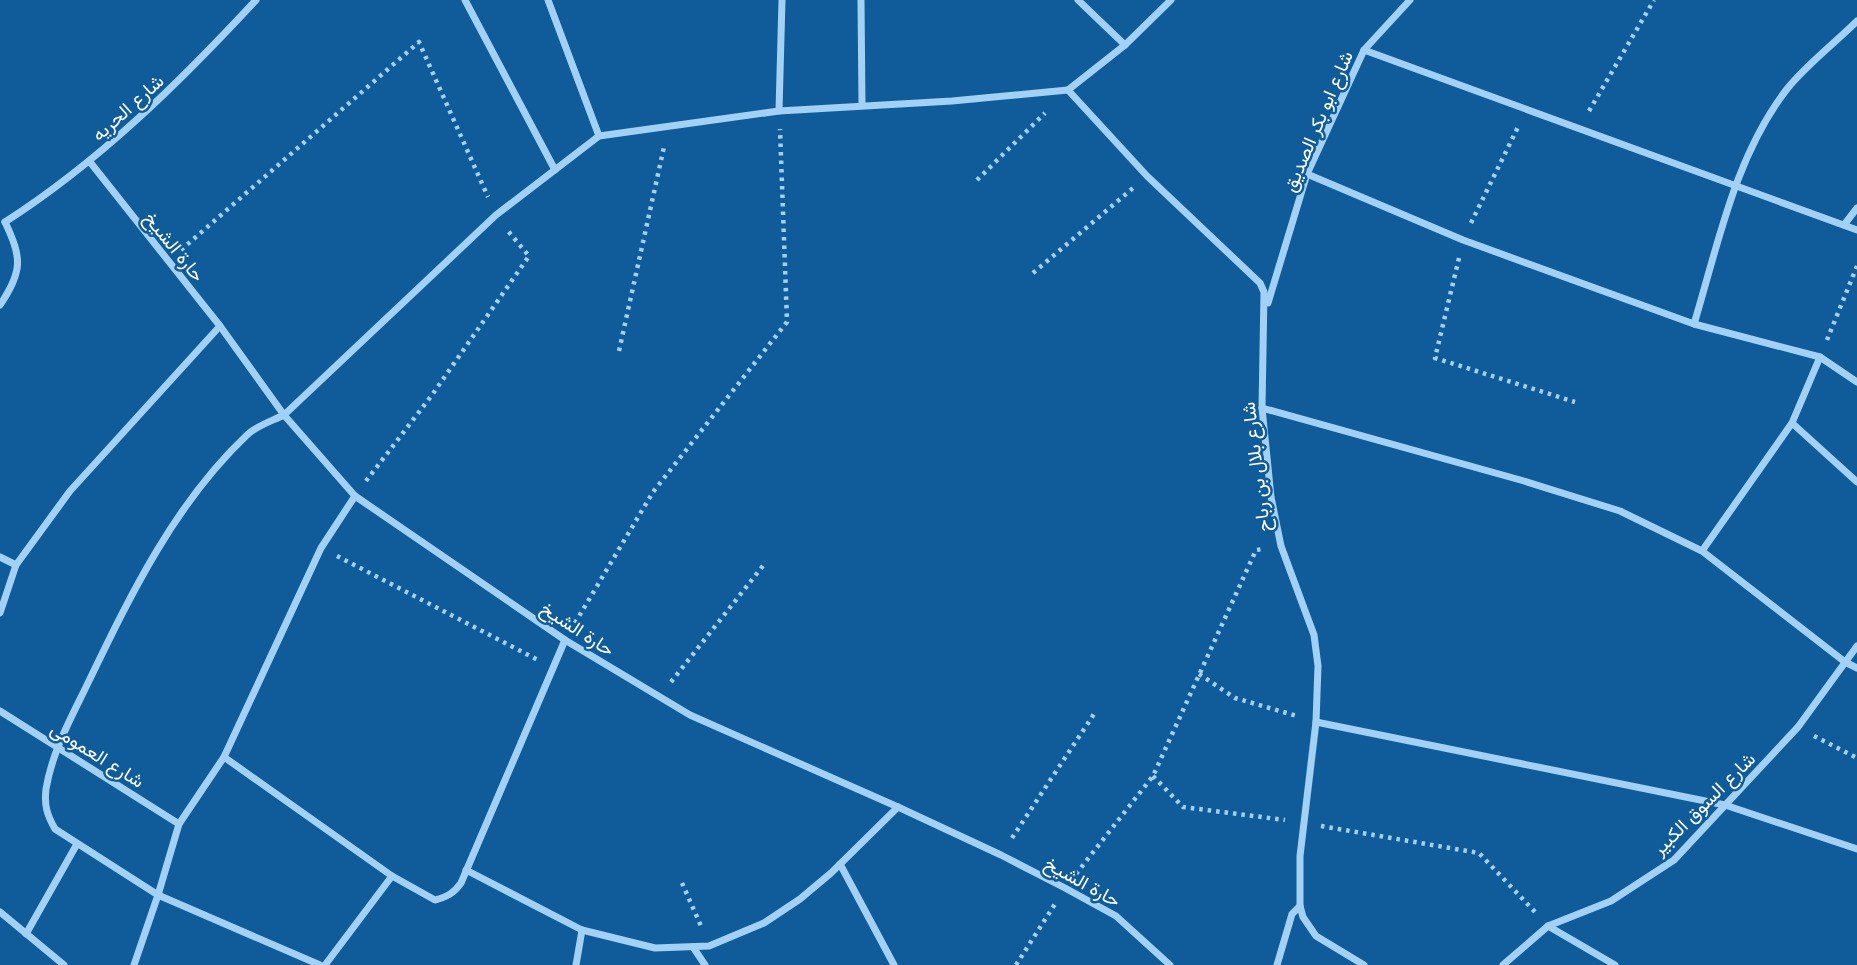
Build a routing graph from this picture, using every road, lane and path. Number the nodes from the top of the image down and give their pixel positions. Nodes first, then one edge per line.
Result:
1 (256, 0) edge
2 (464, 0) edge
3 (548, 0) edge
4 (782, 0) edge
5 (861, 0) edge
6 (1077, 0) edge
7 (1171, 0) edge
8 (1410, 0) edge
9 (1654, 0) edge
10 (1857, 22) edge
11 (1125, 46) junction
12 (1364, 50) junction
13 (1068, 90) junction
14 (862, 105) junction
15 (1526, 109) junction
16 (779, 111) junction
17 (1584, 120) dead end
18 (669, 127) junction
19 (599, 136) junction
20 (90, 162) junction
21 (555, 170) junction
22 (1307, 174) junction
23 (1147, 176) junction
24 (977, 180) dead end
25 (1736, 186) junction
26 (1857, 208) edge
27 (496, 215) junction
28 (2, 222) edge
29 (1844, 225) junction
30 (1857, 230) edge
31 (1463, 240) junction
32 (167, 262) junction
33 (1857, 266) edge
34 (1033, 273) dead end
35 (0, 305) edge
36 (1266, 309) junction
37 (1694, 324) junction
38 (220, 326) junction
39 (619, 351) dead end
40 (1820, 357) junction
41 (1857, 382) edge
42 (1576, 402) dead end
43 (1262, 408) junction
44 (284, 415) junction
45 (1792, 423) junction
46 (1857, 482) edge
47 (355, 496) junction
48 (1281, 545) junction
49 (321, 548) junction
50 (1702, 551) junction
51 (0, 557) edge
52 (766, 562) dead end
53 (16, 565) junction
54 (0, 613) edge
55 (565, 640) junction
56 (1857, 646) edge
57 (1845, 662) junction
58 (553, 668) junction
59 (1857, 668) edge
60 (1199, 674) junction
61 (659, 697) junction
62 (1096, 711) dead end
63 (0, 712) edge
64 (1315, 722) junction
65 (1798, 727) junction
66 (57, 747) junction
67 (224, 757) junction
68 (1857, 758) edge
69 (1153, 776) junction
70 (1725, 805) junction
71 (898, 807) junction
72 (1303, 823) junction
73 (179, 824) junction
74 (77, 844) junction
75 (1857, 849) edge
76 (1001, 855) junction
77 (840, 864) junction
78 (466, 870) junction
79 (392, 876) junction
80 (682, 883) dead end
81 (1065, 888) junction
82 (158, 895) junction
83 (1300, 906) junction
84 (0, 912) edge
85 (1548, 926) junction
86 (582, 930) junction
87 (26, 934) junction
88 (709, 946) junction
89 (693, 947) junction
90 (64, 965) edge
91 (134, 965) edge
92 (322, 965) edge
93 (576, 965) edge
94 (705, 965) edge
95 (894, 965) edge
96 (1016, 965) edge
97 (1170, 965) edge
98 (1277, 965) edge
99 (1364, 965) edge
100 (1503, 965) edge
101 (1615, 965) edge

1 - 20 street, شارع الحريه
2 - 21 street
3 - 19 street
4 - 16 street
5 - 14 street
6 - 11 street
7 - 11 street
8 - 12 street, شارع ابو بكر الصديق
9 - 17 path
10 - 25 street
11 - 13 street
12 - 15 street
12 - 22 street, شارع ابو بكر الصديق
13 - 14 street
13 - 23 street, شارع بلال بن رباح
13 - 24 path
14 - 16 street
15 - 25 street
15 - 31 path
16 - 18 street
16 - 55 path
18 - 19 street
18 - 39 path
19 - 21 street
20 - 28 street, شارع الحريه
20 - 32 street, حارة الشيخ
21 - 27 street
22 - 31 street
22 - 36 street, شارع ابو بكر الصديق
23 - 34 path
23 - 36 street, شارع بلال بن رباح
25 - 29 street
25 - 37 street
26 - 29 street
27 - 32 path
27 - 44 street
27 - 47 path
28 - 35 street
29 - 30 street
31 - 37 street
31 - 42 path
32 - 38 street, حارة الشيخ
33 - 40 path
36 - 43 street, شارع بلال بن رباح
37 - 40 street
38 - 44 street, حارة الشيخ
38 - 53 street
40 - 41 street
40 - 45 street
43 - 48 street, شارع بلال بن رباح
43 - 50 street
44 - 47 street, حارة الشيخ
44 - 66 street
45 - 46 street
45 - 50 street
47 - 49 street
47 - 55 street, حارة الشيخ
48 - 60 path
48 - 64 street, شارع بلال بن رباح
49 - 58 path
49 - 67 street
50 - 57 street
51 - 53 street
52 - 61 path
53 - 54 street
55 - 58 street
55 - 61 street, حارة الشيخ
56 - 57 street, شارع السوق الكبير
57 - 59 street
57 - 65 street, شارع السوق الكبير
58 - 78 street
60 - 64 path
60 - 69 path
61 - 71 street, حارة الشيخ
62 - 76 path
63 - 66 street, شارع العمومى
64 - 70 street
64 - 72 street, شارع بلال بن رباح
65 - 68 path
65 - 70 street, شارع السوق الكبير
66 - 73 street, شارع العمومى
66 - 74 street
67 - 73 street
67 - 79 street
69 - 72 path
69 - 81 path
70 - 75 street
70 - 85 street, شارع السوق الكبير
71 - 76 street, حارة الشيخ
71 - 77 street
72 - 83 street, شارع بلال بن رباح
72 - 85 path
73 - 82 street
74 - 82 street
74 - 87 street
76 - 81 street, حارة الشيخ
77 - 88 street
77 - 95 street
78 - 79 street
78 - 86 street
79 - 92 street
80 - 88 path
81 - 96 path
81 - 97 street, حارة الشيخ
82 - 91 street
82 - 92 street
83 - 98 street
83 - 99 street, شارع بلال بن رباح
84 - 87 street
85 - 100 street, شارع السوق الكبير
85 - 101 street
86 - 89 street
86 - 93 street
87 - 90 street
88 - 89 street
89 - 94 street

